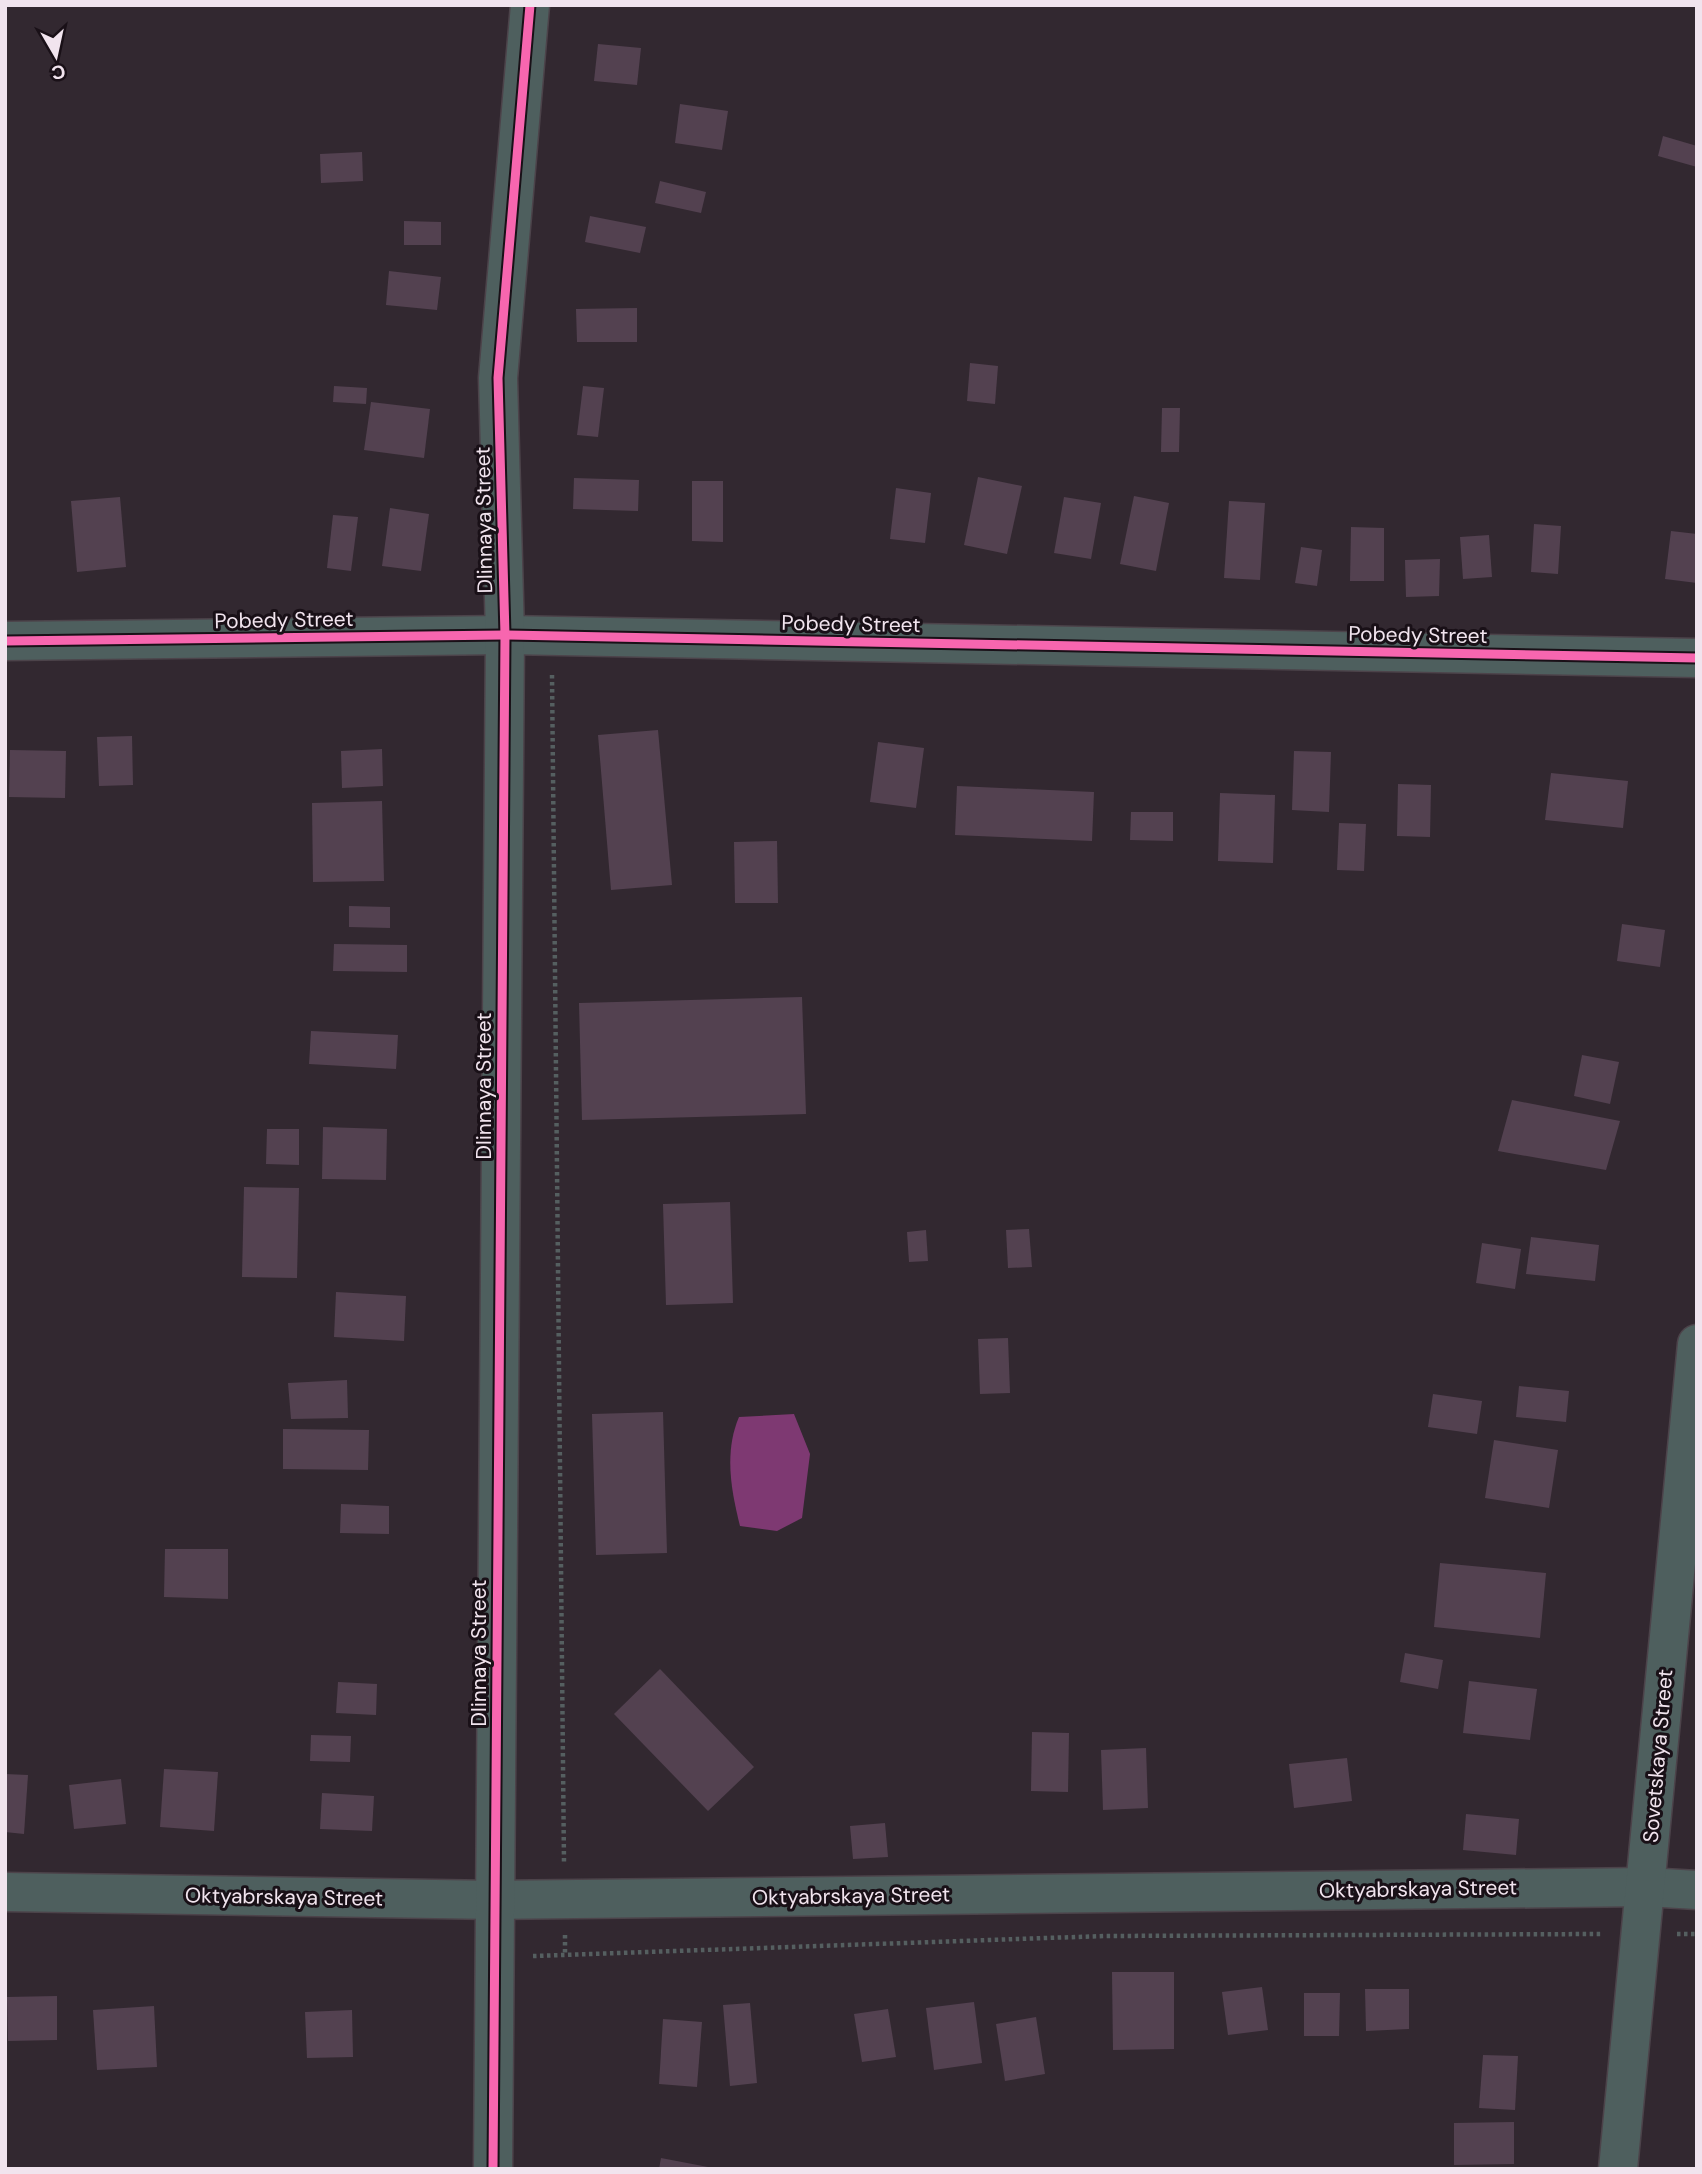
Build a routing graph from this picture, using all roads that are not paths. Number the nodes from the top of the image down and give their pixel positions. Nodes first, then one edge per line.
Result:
1 (530, 5) edge
2 (505, 635) junction
3 (5, 641) edge
4 (1697, 658) edge
5 (1697, 1344) edge
6 (1646, 1887) junction
7 (1697, 1890) edge
8 (5, 1892) edge
9 (495, 1900) junction
10 (493, 2169) edge
11 (1618, 2169) edge

1 - 2 street, Dlinnaya Street
2 - 3 street, Pobedy Street
2 - 4 street, Pobedy Street
2 - 9 street, Dlinnaya Street
5 - 6 street, Sovetskaya Street
6 - 7 street, Oktyabrskaya Street
6 - 9 street, Oktyabrskaya Street
6 - 11 street, Sovetskaya Street
8 - 9 street, Oktyabrskaya Street
9 - 10 street, Dlinnaya Street

